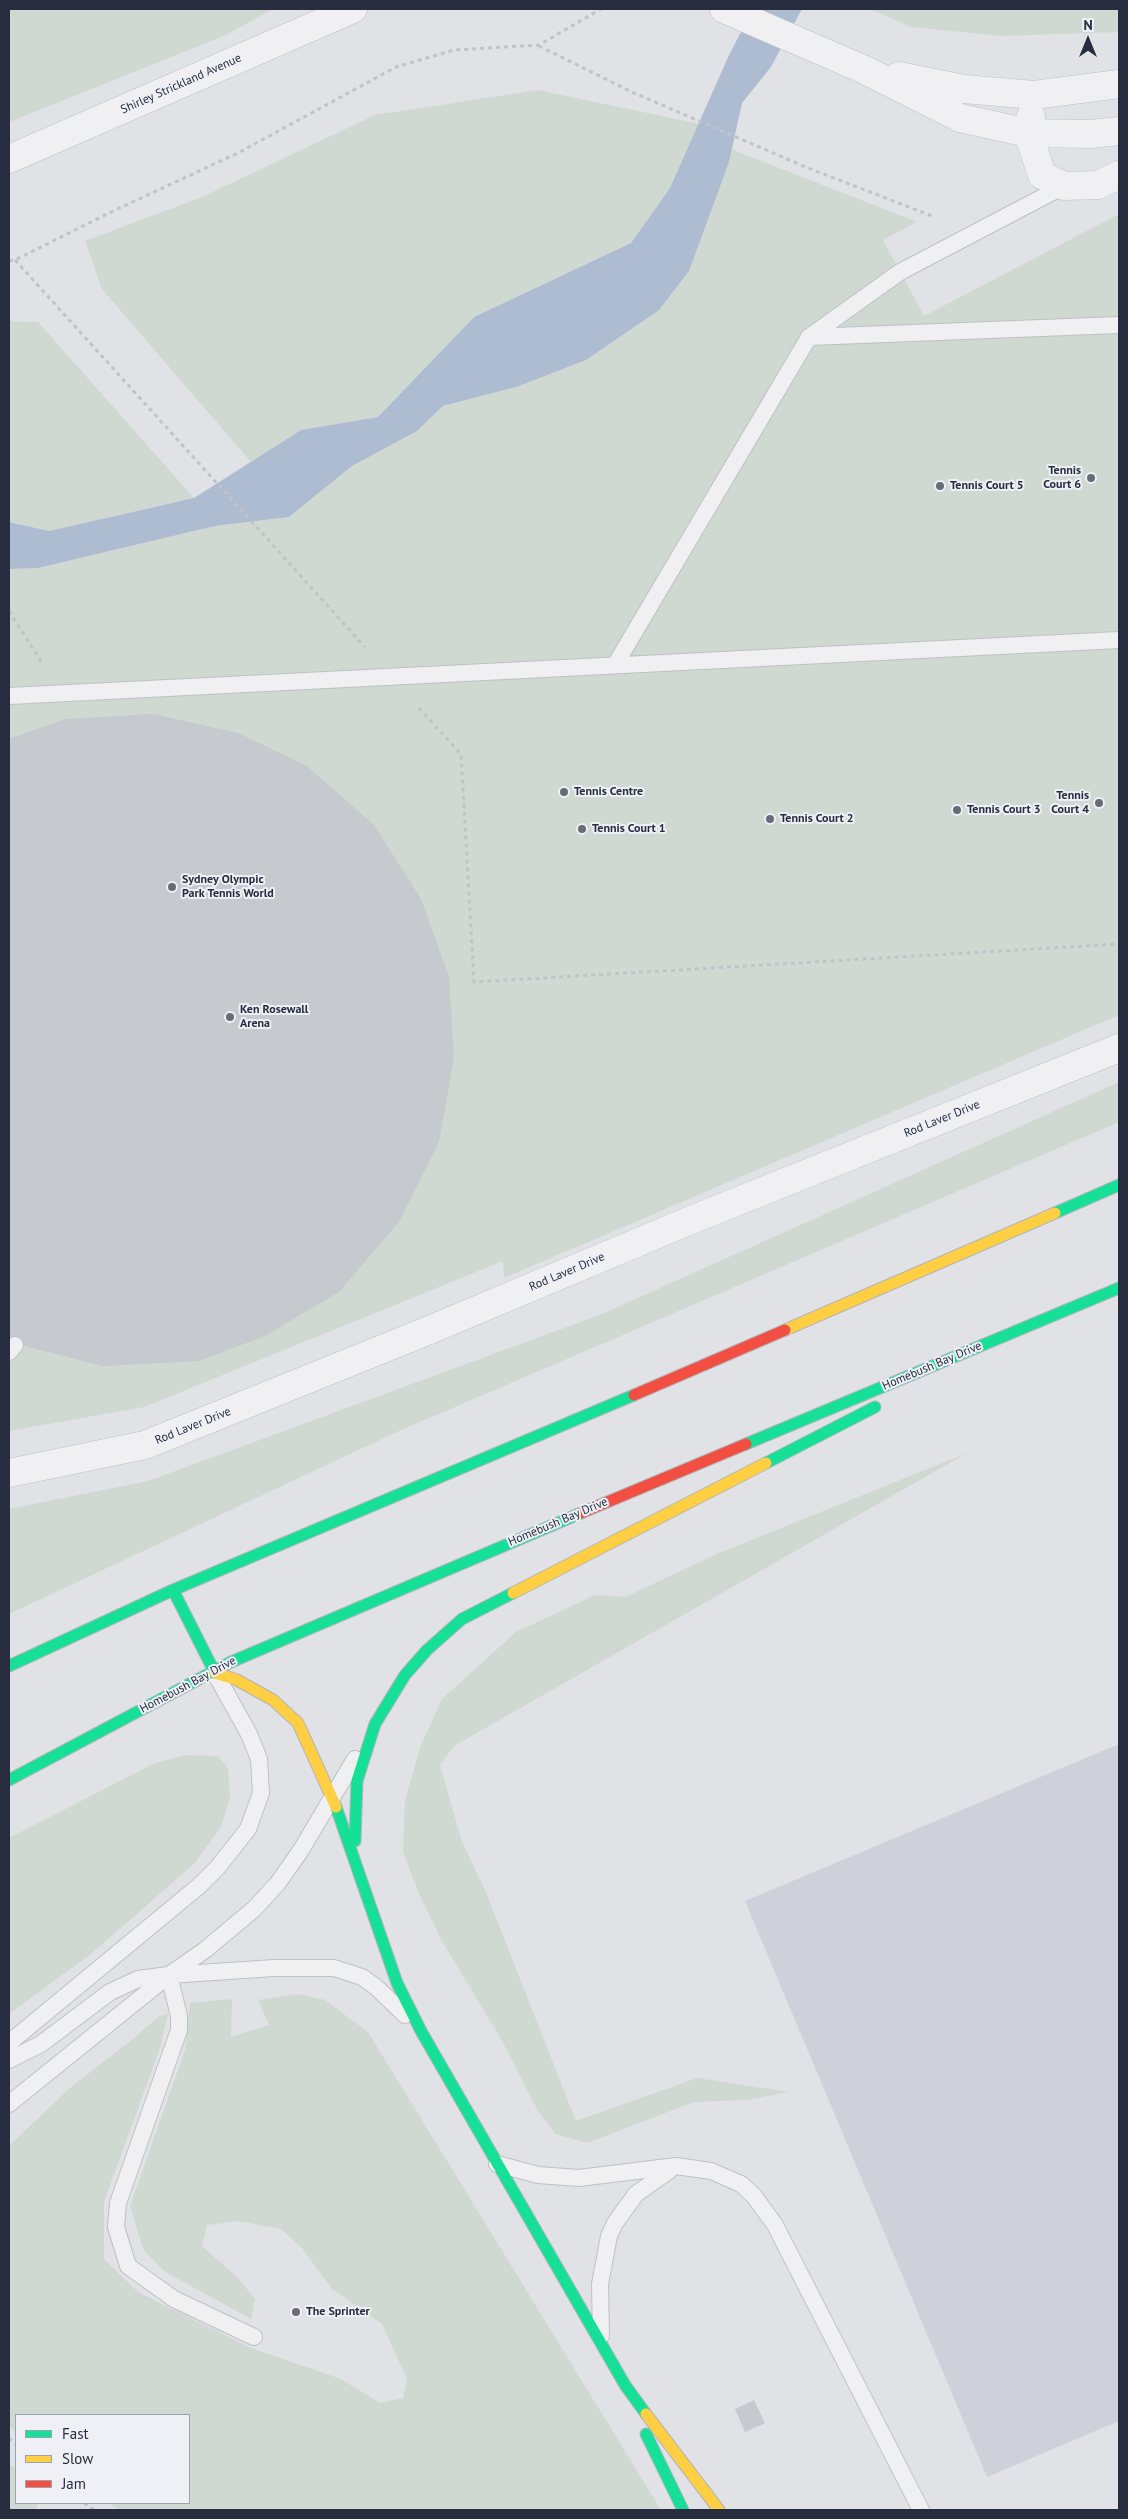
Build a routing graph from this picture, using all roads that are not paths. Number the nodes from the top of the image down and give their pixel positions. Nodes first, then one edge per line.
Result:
1 (353, 9) edge
2 (724, 9) edge
3 (866, 70) junction
4 (1119, 84) edge
5 (1034, 95) junction
6 (1119, 131) edge
7 (1028, 133) junction
8 (9, 159) edge
9 (1119, 175) edge
10 (1064, 186) junction
11 (1119, 325) edge
12 (809, 336) junction
13 (1119, 640) edge
14 (615, 665) junction
15 (9, 696) edge
16 (1119, 1048) edge
17 (1119, 1185) edge
18 (1119, 1288) edge
19 (1066, 1310) junction
20 (924, 1382) dead end
21 (888, 1401) dead end
22 (9, 1473) edge
23 (173, 1590) junction
24 (9, 1666) edge
25 (215, 1672) junction
26 (375, 1724) junction
27 (106, 1728) junction
28 (9, 1780) edge
29 (9, 1791) edge
30 (332, 1797) junction
31 (359, 1872) junction
32 (169, 1975) junction
33 (421, 2031) junction
34 (9, 2043) edge
35 (9, 2060) edge
36 (9, 2104) edge
37 (497, 2164) junction
38 (676, 2166) junction
39 (254, 2337) dead end
40 (602, 2344) junction
41 (625, 2384) junction
42 (683, 2510) edge
43 (719, 2510) edge
44 (920, 2510) edge

1 - 8 street, Shirley Strickland Avenue
2 - 3 street
3 - 5 street
3 - 7 street
4 - 5 street
5 - 7 street
6 - 7 street
7 - 10 street
9 - 10 street
10 - 12 lane
11 - 12 lane
12 - 14 lane
13 - 14 lane
14 - 15 lane
16 - 22 street, Rod Laver Drive
17 - 23 highway
18 - 19 highway, Homebush Bay Drive
19 - 20 highway
19 - 25 highway, Homebush Bay Drive
21 - 26 highway
23 - 24 highway
23 - 25 highway
25 - 27 highway, Homebush Bay Drive
25 - 30 highway
25 - 34 lane
26 - 30 lane
26 - 31 highway
27 - 28 highway, Homebush Bay Drive
27 - 29 highway
30 - 31 highway
30 - 32 lane
31 - 33 highway
32 - 33 lane
32 - 35 lane
32 - 36 lane
32 - 39 lane
33 - 37 highway
37 - 38 lane
37 - 40 highway
38 - 40 lane
38 - 44 lane
40 - 41 highway
41 - 42 highway
41 - 43 highway

